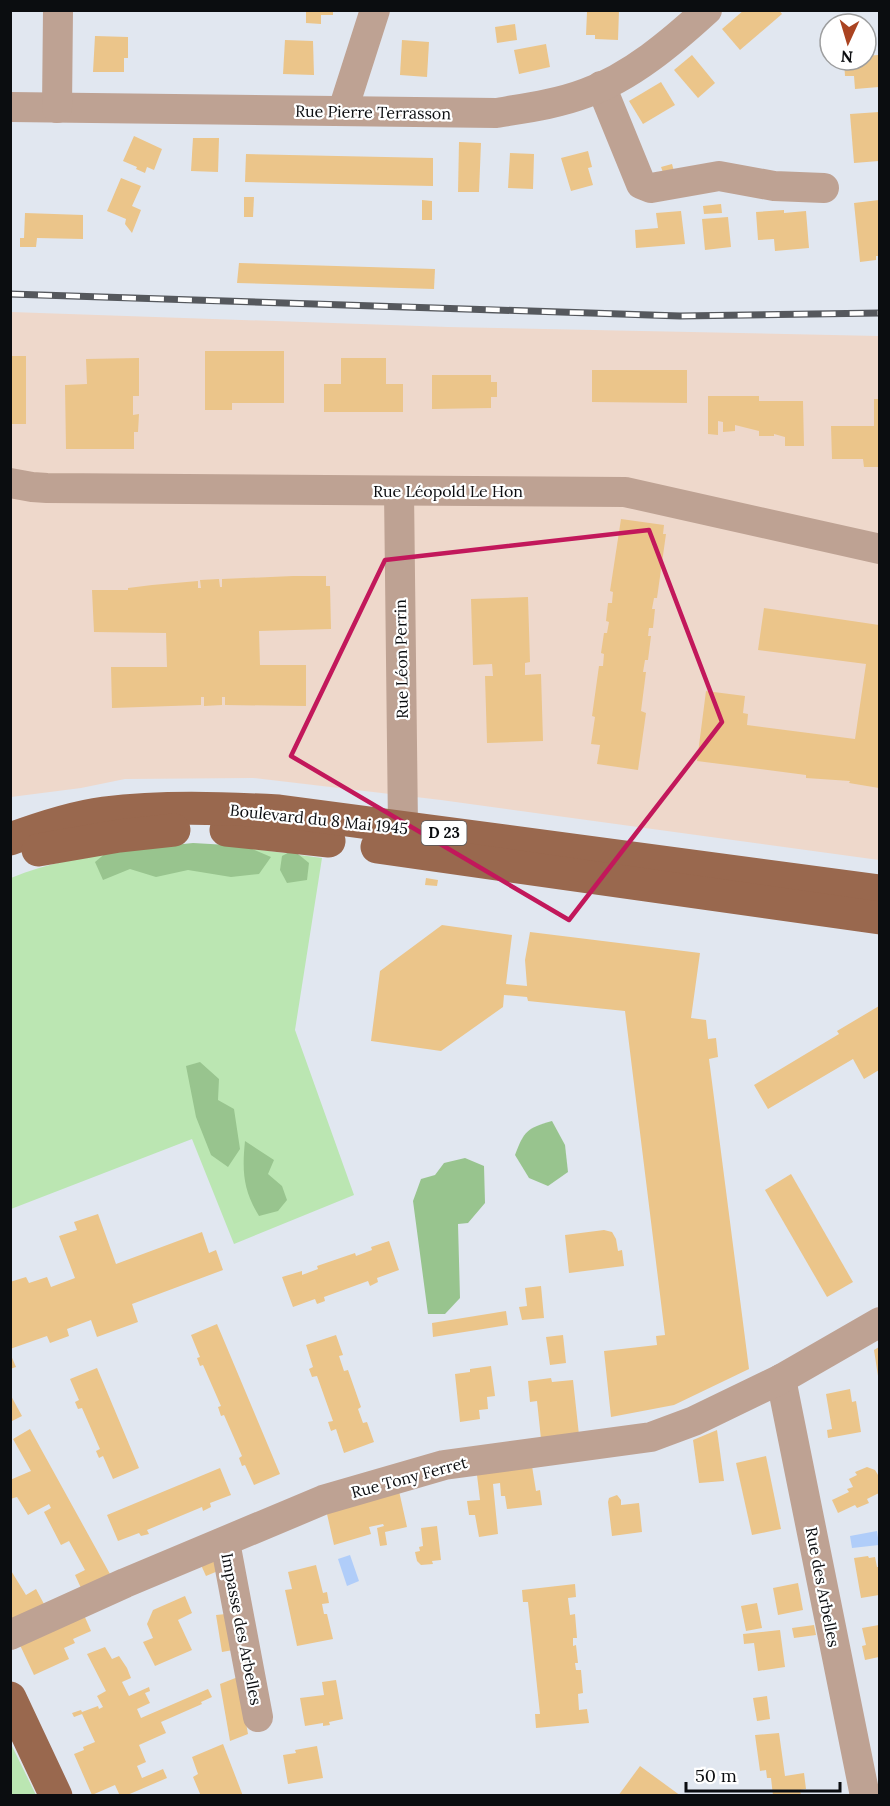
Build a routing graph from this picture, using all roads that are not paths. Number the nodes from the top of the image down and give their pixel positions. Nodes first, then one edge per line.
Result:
1 (58, 10) edge
2 (375, 10) edge
3 (707, 10) edge
4 (601, 86) junction
5 (10, 107) edge
6 (57, 108) junction
7 (343, 110) junction
8 (824, 188) dead end
9 (10, 483) edge
10 (399, 491) junction
11 (879, 549) edge
12 (403, 828) junction
13 (10, 839) edge
14 (10, 858) edge
15 (879, 891) edge
16 (879, 918) edge
17 (879, 1322) edge
18 (781, 1379) junction
19 (225, 1542) junction
20 (10, 1635) edge
21 (10, 1698) edge
22 (258, 1717) dead end
23 (56, 1796) edge
24 (865, 1796) edge

1 - 6 street
2 - 7 street
3 - 4 street, Rue Pierre Terrasson
4 - 7 street, Rue Pierre Terrasson
4 - 8 street
5 - 6 street, Rue Pierre Terrasson
6 - 7 street, Rue Pierre Terrasson
9 - 10 street, Rue Léopold Le Hon
10 - 11 street, Rue Léopold Le Hon
10 - 12 street, Rue Léon Perrin
12 - 13 main road, Boulevard du 8 Mai 1945 / D 23
12 - 15 main road, Boulevard du 8 Mai 1945 / D 23
14 - 16 main road, Boulevard du 8 Mai 1945 / D 23
17 - 18 street, Rue Tony Ferret
18 - 19 street, Rue Tony Ferret
18 - 24 street, Rue des Arbelles
19 - 20 street, Rue Tony Ferret
19 - 22 street, Impasse des Arbelles
21 - 23 main road

